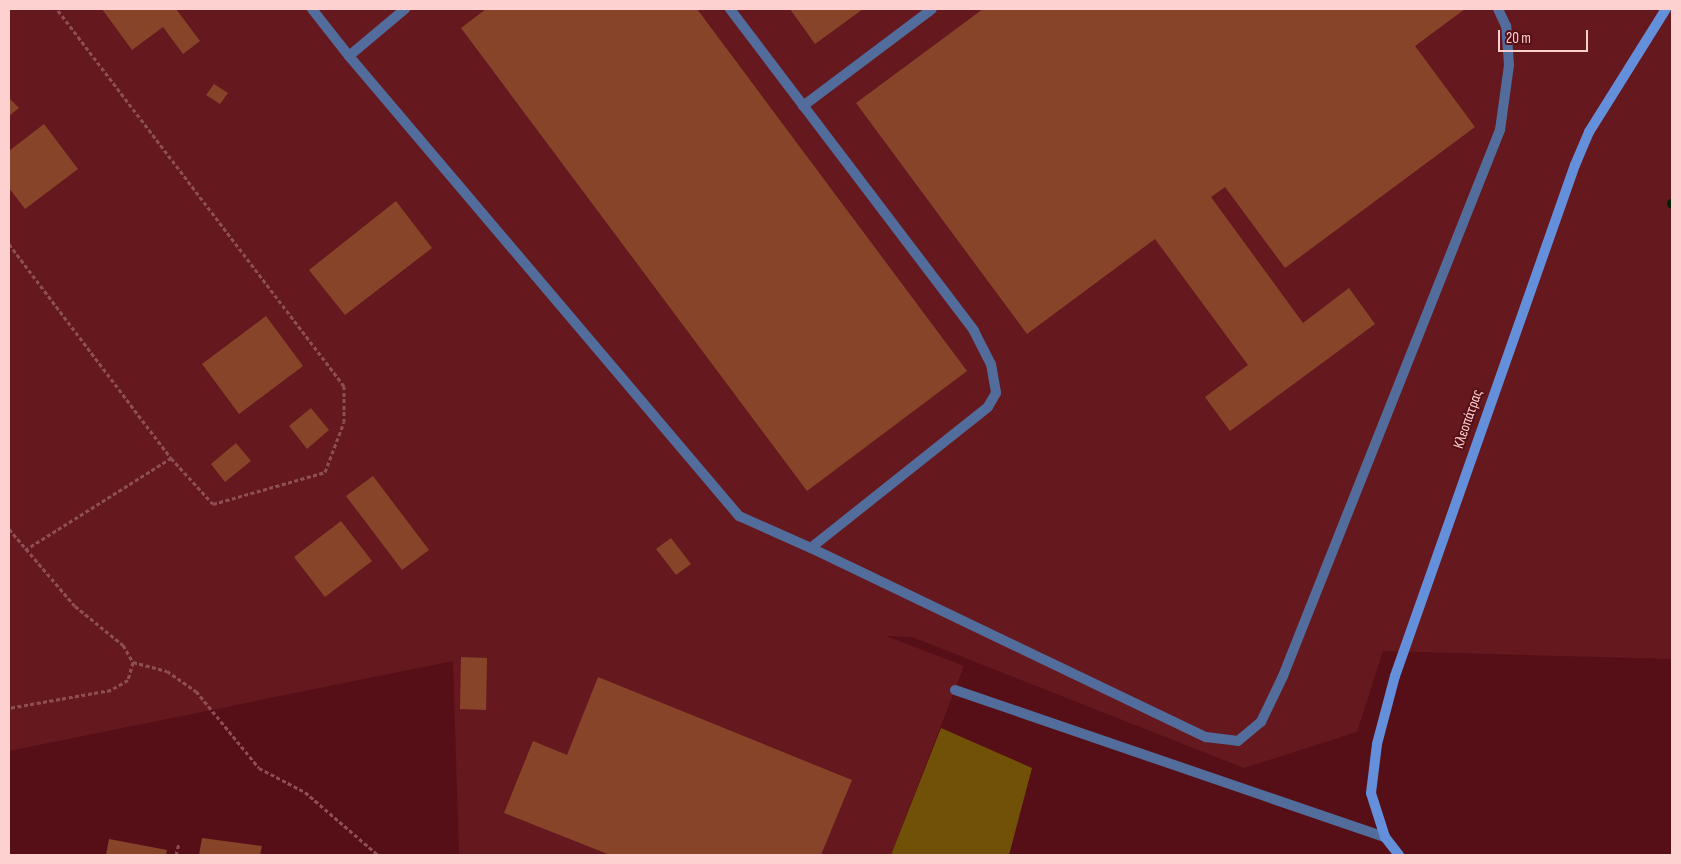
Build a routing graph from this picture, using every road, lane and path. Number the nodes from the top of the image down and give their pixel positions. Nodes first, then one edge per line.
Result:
1 (57, 9) edge
2 (312, 9) edge
3 (406, 9) edge
4 (730, 9) edge
5 (932, 9) edge
6 (1498, 9) edge
7 (1666, 9) edge
8 (349, 56) junction
9 (803, 106) junction
10 (9, 244) edge
11 (171, 458) junction
12 (9, 528) edge
13 (810, 548) junction
14 (24, 550) junction
15 (133, 662) junction
16 (955, 690) dead end
17 (9, 708) edge
18 (1385, 837) junction
19 (179, 843) dead end
20 (176, 855) edge
21 (378, 855) edge
22 (1399, 855) edge

1 - 11 path
2 - 8 street
3 - 8 street
4 - 9 street
5 - 9 street
6 - 13 street
7 - 18 street, Κλεοπάτρας
8 - 13 street
9 - 13 street
10 - 11 path
11 - 14 path
12 - 14 path
14 - 15 path
15 - 17 path
15 - 21 path
16 - 18 street
18 - 22 street, Κλεοπάτρας
19 - 20 path

